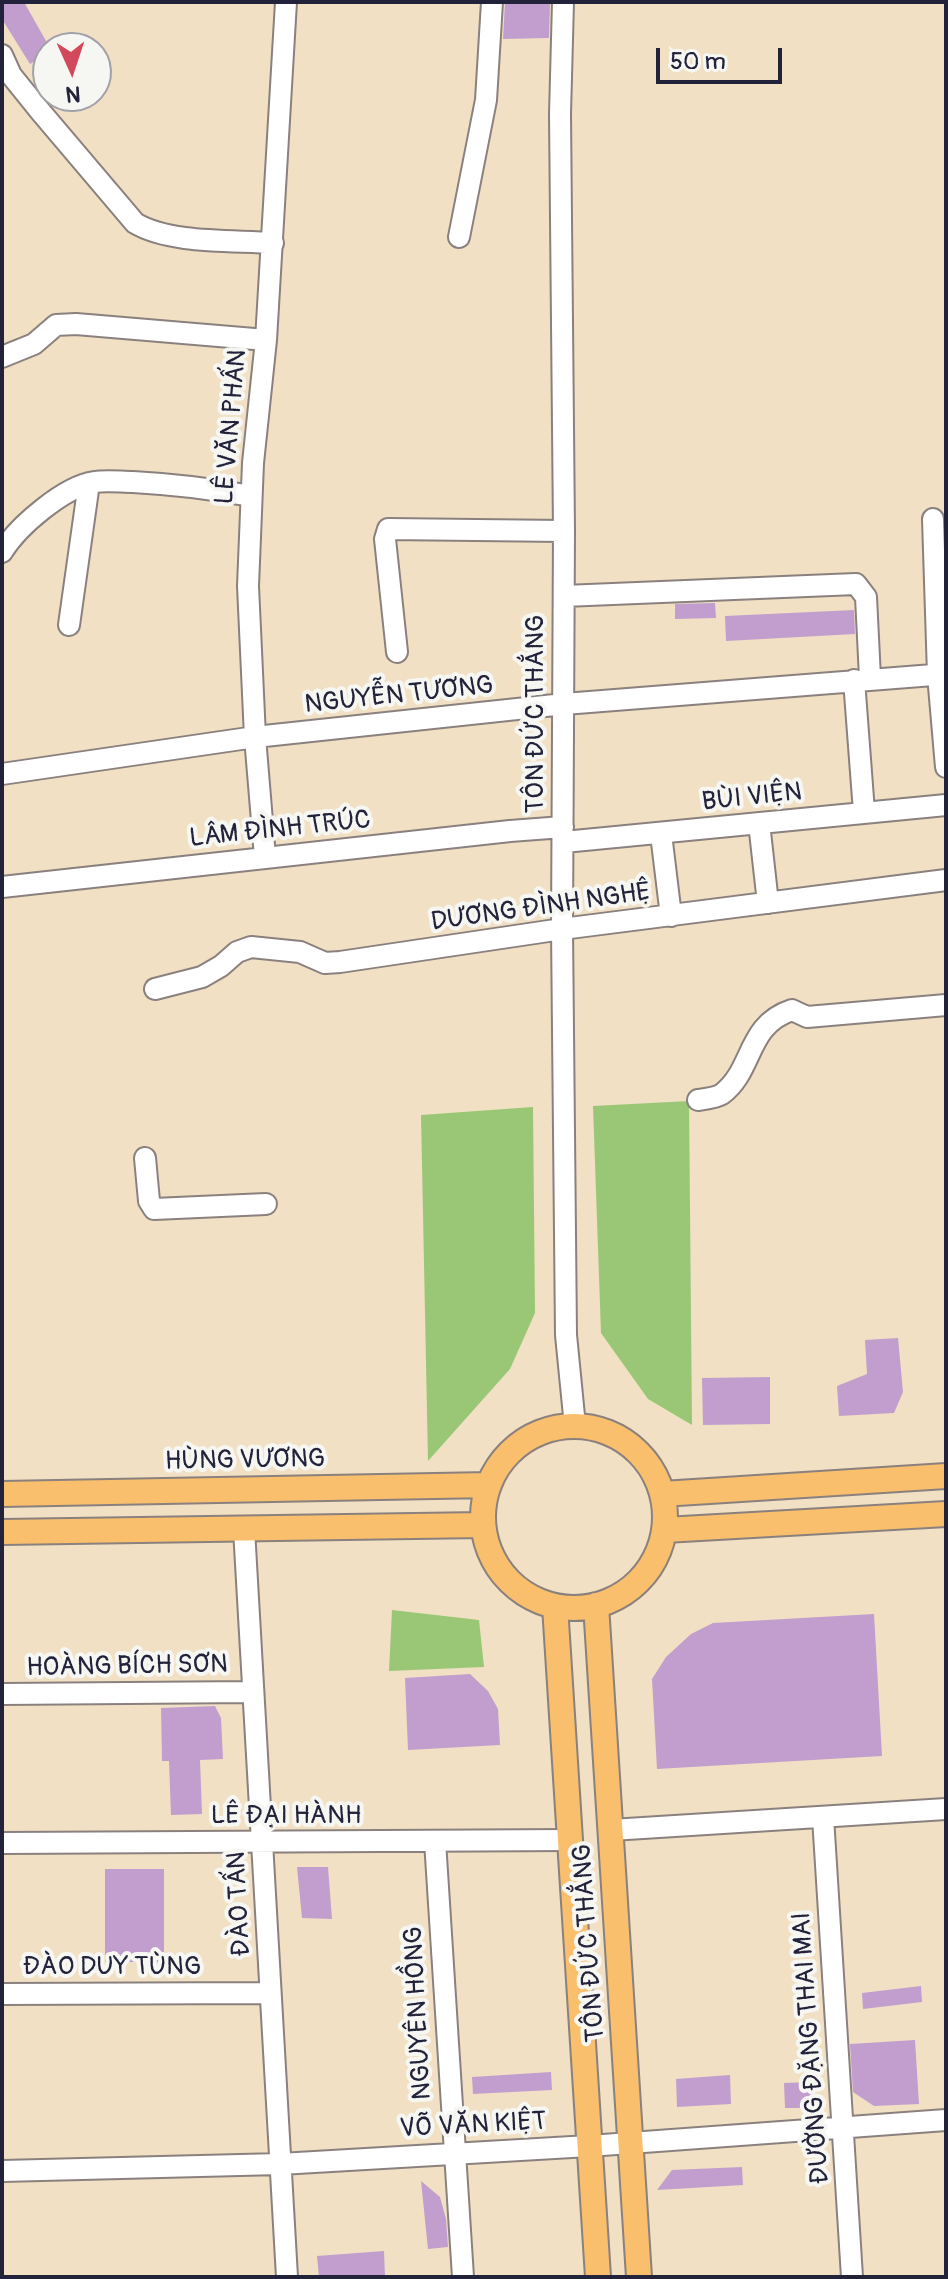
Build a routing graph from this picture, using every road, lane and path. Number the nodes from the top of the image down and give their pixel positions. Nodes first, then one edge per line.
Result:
1 (286, 2) edge
2 (492, 2) edge
3 (563, 2) edge
4 (2, 55) edge
5 (459, 237) dead end
6 (273, 243) junction
7 (266, 340) junction
8 (2, 357) edge
9 (89, 483) junction
10 (251, 496) junction
11 (933, 519) dead end
12 (9, 528) edge
13 (564, 531) junction
14 (2, 552) edge
15 (564, 596) junction
16 (69, 625) dead end
17 (397, 652) dead end
18 (942, 674) edge
19 (862, 679) junction
20 (564, 704) junction
21 (255, 737) junction
22 (946, 767) edge
23 (2, 774) edge
24 (946, 805) edge
25 (864, 812) junction
26 (759, 823) junction
27 (661, 834) junction
28 (564, 835) junction
29 (265, 857) junction
30 (946, 880) edge
31 (2, 887) edge
32 (768, 903) junction
33 (671, 916) junction
34 (562, 929) junction
35 (155, 989) dead end
36 (946, 1005) edge
37 (698, 1100) dead end
38 (145, 1158) dead end
39 (266, 1204) dead end
40 (575, 1426) junction
41 (946, 1476) edge
42 (489, 1485) junction
43 (2, 1494) edge
44 (662, 1494) junction
45 (946, 1514) edge
46 (483, 1525) junction
47 (244, 1529) junction
48 (665, 1530) junction
49 (2, 1532) edge
50 (596, 1605) junction
51 (555, 1606) junction
52 (252, 1692) junction
53 (2, 1694) edge
54 (946, 1809) edge
55 (823, 1817) junction
56 (611, 1830) junction
57 (570, 1840) junction
58 (435, 1841) junction
59 (263, 1842) junction
60 (2, 1843) edge
61 (270, 1993) junction
62 (2, 1994) edge
63 (946, 2120) edge
64 (843, 2127) junction
65 (631, 2143) junction
66 (589, 2146) junction
67 (453, 2153) junction
68 (280, 2164) junction
69 (2, 2171) edge
70 (287, 2277) edge
71 (463, 2277) edge
72 (598, 2277) edge
73 (639, 2277) edge
74 (852, 2277) edge

1 - 6 street, LÊ VĂN PHẤN
2 - 5 street
3 - 13 street, TÔN ĐỨC THẮNG
4 - 6 street
6 - 7 street, LÊ VĂN PHẤN
7 - 8 street
7 - 10 street, LÊ VĂN PHẤN
9 - 10 street
9 - 12 street
9 - 16 street
10 - 21 street, LÊ VĂN PHẤN
11 - 18 street
12 - 14 street
13 - 15 street, TÔN ĐỨC THẮNG
13 - 17 street
15 - 19 street
15 - 20 street, TÔN ĐỨC THẮNG
18 - 19 street, NGUYỄN TƯƠNG
18 - 22 street
19 - 20 street, NGUYỄN TƯƠNG
19 - 25 street
20 - 21 street, NGUYỄN TƯƠNG
20 - 28 street, TÔN ĐỨC THẮNG
21 - 23 street, NGUYỄN TƯƠNG
21 - 29 street, LÊ VĂN PHẤN
24 - 25 street, BÙI VIỆN
25 - 26 street, BÙI VIỆN
26 - 27 street, BÙI VIỆN
26 - 32 street
27 - 28 street, BÙI VIỆN
27 - 33 street
28 - 29 street, LÂM ĐÌNH TRÚC
28 - 34 street, TÔN ĐỨC THẮNG
29 - 31 street, LÂM ĐÌNH TRÚC
30 - 32 street, DƯƠNG ĐÌNH NGHỆ
32 - 33 street, DƯƠNG ĐÌNH NGHỆ
33 - 34 street, DƯƠNG ĐÌNH NGHỆ
34 - 35 street, DƯƠNG ĐÌNH NGHỆ
34 - 40 street, TÔN ĐỨC THẮNG
36 - 37 street
38 - 39 street
40 - 42 main road
40 - 44 main road
41 - 44 main road
42 - 43 main road, HÙNG VƯƠNG
42 - 46 main road
44 - 48 main road
45 - 48 main road
46 - 47 main road
46 - 51 main road
47 - 49 main road
47 - 52 street, ĐÀO TẤN
48 - 50 main road
50 - 51 main road
50 - 56 main road, TÔN ĐỨC THẮNG
51 - 57 main road, TÔN ĐỨC THẮNG
52 - 53 street, HOÀNG BÍCH SƠN
52 - 59 street, ĐÀO TẤN
54 - 55 street
55 - 56 street
55 - 64 street, ĐƯỜNG ĐẶNG THAI MAI
56 - 65 main road, TÔN ĐỨC THẮNG
57 - 58 street, LÊ ĐẠI HÀNH
57 - 66 main road, TÔN ĐỨC THẮNG
58 - 59 street, LÊ ĐẠI HÀNH
58 - 67 street, NGUYÊN HỒNG
59 - 60 street, LÊ ĐẠI HÀNH
59 - 61 street, ĐÀO TẤN
61 - 62 street, ĐÀO DUY TÙNG
61 - 68 street, ĐÀO TẤN
63 - 64 street, VÕ VĂN KIỆT
64 - 65 street, VÕ VĂN KIỆT
64 - 74 street, ĐƯỜNG ĐẶNG THAI MAI
65 - 66 street, VÕ VĂN KIỆT
65 - 73 main road, TÔN ĐỨC THẮNG
66 - 67 street, VÕ VĂN KIỆT
66 - 72 main road, TÔN ĐỨC THẮNG
67 - 68 street, VÕ VĂN KIỆT
67 - 71 street, NGUYÊN HỒNG
68 - 69 street, VÕ VĂN KIỆT
68 - 70 street, ĐÀO TẤN

